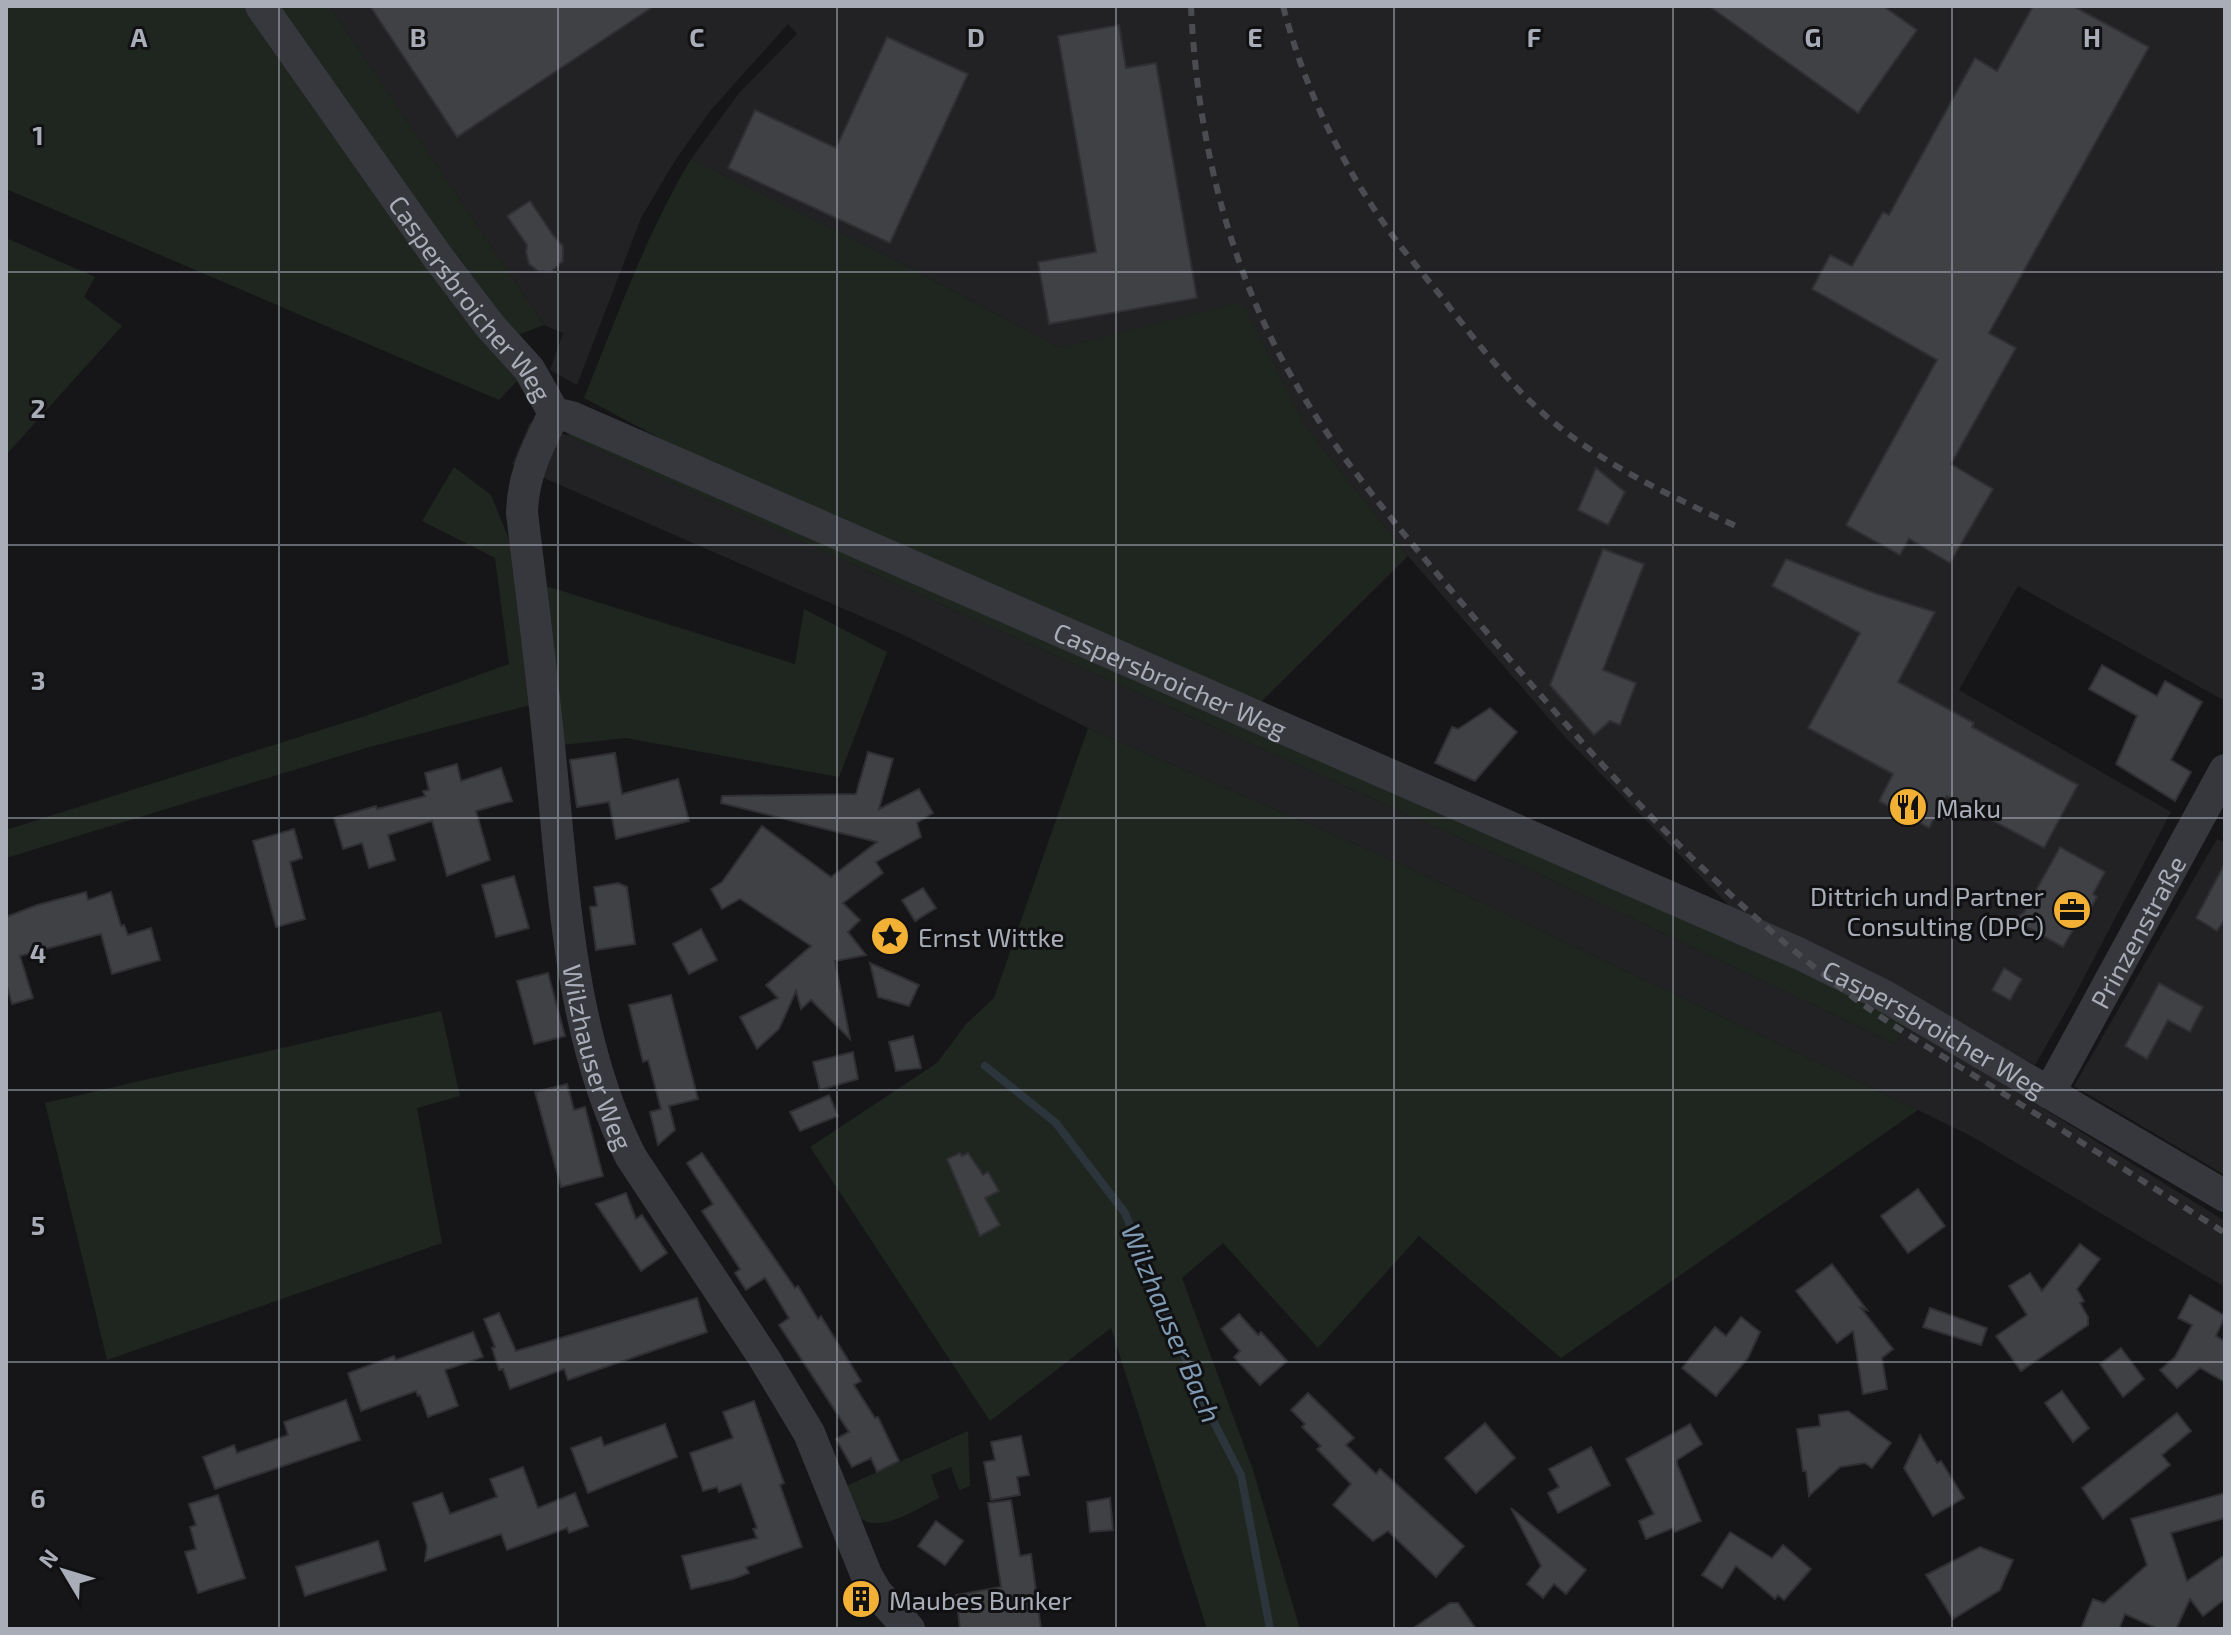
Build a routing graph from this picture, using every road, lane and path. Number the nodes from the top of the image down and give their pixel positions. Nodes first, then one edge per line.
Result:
1 (261, 6) edge
2 (554, 413) junction
3 (2225, 770) edge
4 (2049, 1093) junction
5 (2225, 1196) edge
6 (909, 1629) edge

1 - 2 street, Caspersbroicher Weg
2 - 4 street, Caspersbroicher Weg
2 - 6 street, Wilzhauser Weg
3 - 4 street, Prinzenstraße
4 - 5 street, Caspersbroicher Weg

